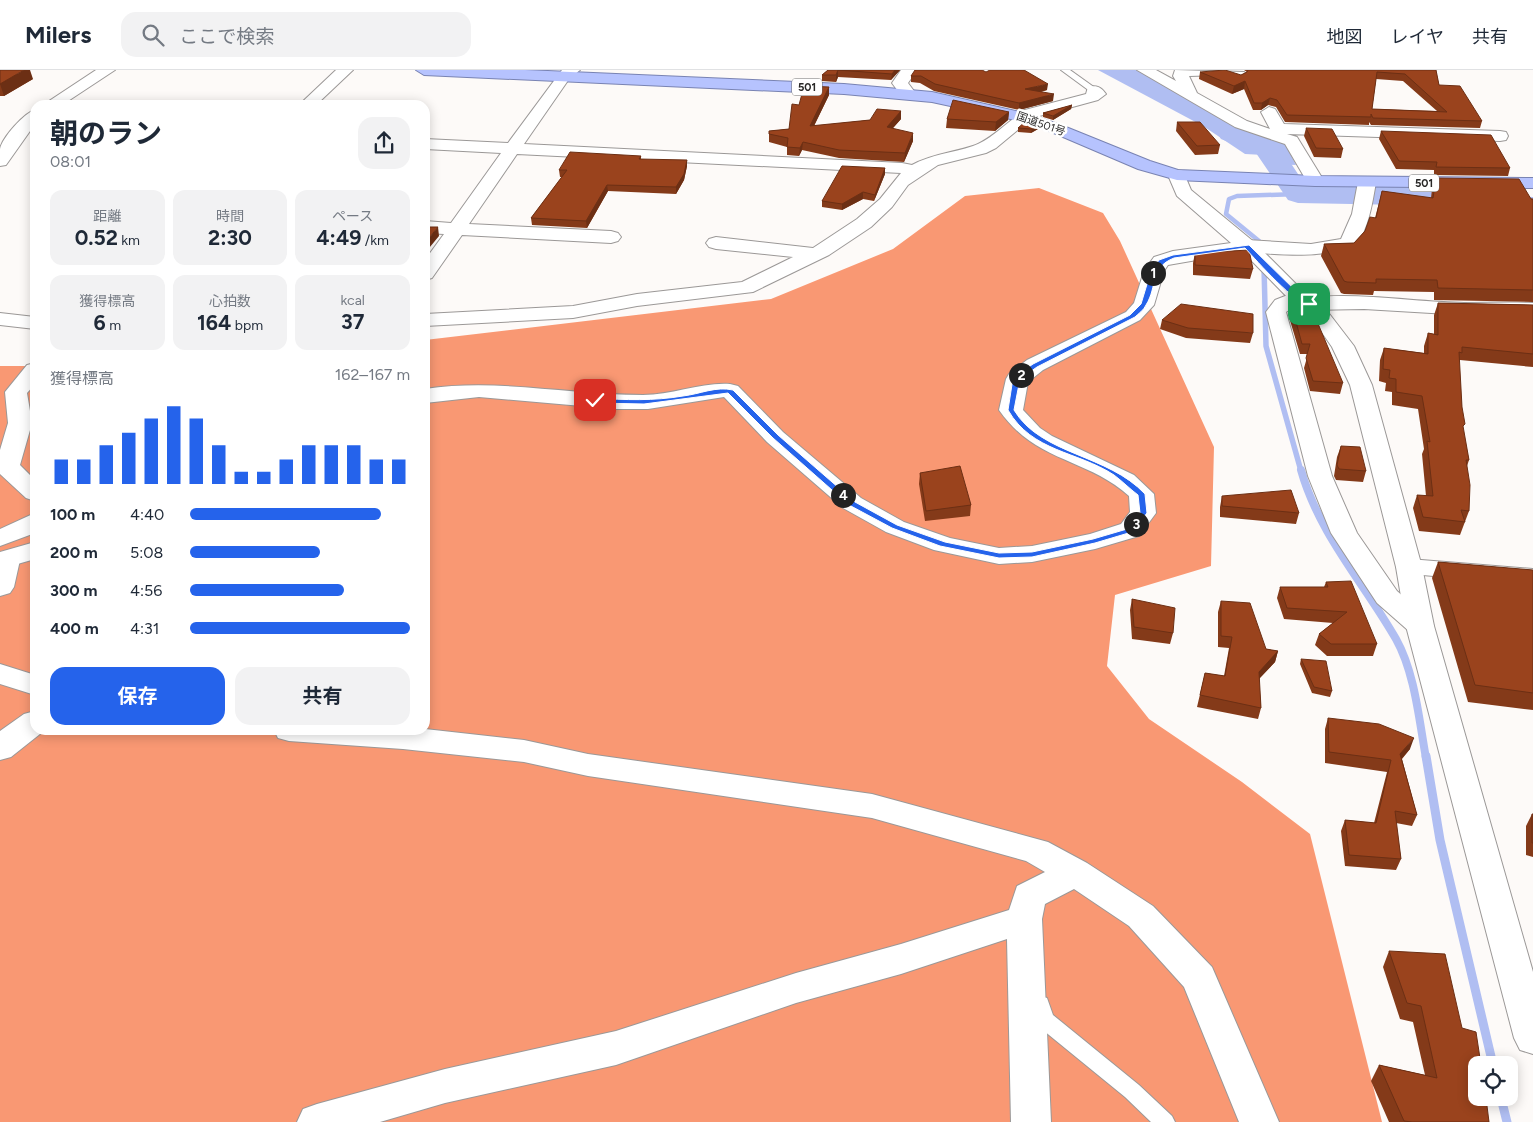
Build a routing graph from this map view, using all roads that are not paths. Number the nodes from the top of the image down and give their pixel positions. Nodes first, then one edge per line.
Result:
1 (107, 70) edge
2 (345, 70) edge
3 (424, 70) edge
4 (909, 70) edge
5 (1065, 70) edge
6 (1145, 70) edge
7 (568, 73) edge
8 (1239, 75) edge
9 (1094, 90) joint
10 (1190, 94) junction
11 (909, 95) junction
12 (59, 100) edge
13 (312, 100) edge
14 (1268, 112) edge
15 (1021, 117) junction
16 (30, 123) edge
17 (1279, 128) junction
18 (1500, 136) dead end
19 (1291, 141) junction
20 (430, 144) edge
21 (512, 149) junction
22 (0, 161) edge
23 (915, 171) junction
24 (1177, 175) junction
25 (1315, 181) junction
26 (1533, 183) edge
27 (1365, 190) junction
28 (430, 227) edge
29 (456, 228) junction
30 (611, 237) dead end
31 (716, 242) dead end
32 (1250, 249) junction
33 (816, 254) junction
34 (1273, 261) junction
35 (430, 267) edge
36 (1304, 301) junction
37 (1533, 309) edge
38 (0, 320) edge
39 (430, 320) edge
40 (30, 323) edge
41 (30, 376) edge
42 (430, 395) edge
43 (30, 488) edge
44 (30, 524) edge
45 (30, 550) edge
46 (2, 553) edge
47 (1409, 567) junction
48 (1533, 577) edge
49 (0, 587) edge
50 (1420, 626) junction
51 (0, 674) edge
52 (30, 683) edge
53 (30, 726) edge
54 (360, 735) edge
55 (0, 749) edge
56 (1075, 872) junction
57 (1026, 908) junction
58 (1533, 1038) edge
59 (317, 1122) edge
60 (1031, 1122) edge
61 (1165, 1122) edge
62 (1258, 1122) edge

1 - 12 street
2 - 13 street
3 - 7 highway, 国道501号 / 501
4 - 11 street
5 - 9 lane
6 - 10 street
7 - 11 highway, 国道501号 / 501
7 - 21 street
8 - 10 street
9 - 15 street
10 - 19 street
11 - 15 highway, 国道501号 / 501
14 - 17 street
15 - 23 street
15 - 24 highway, 国道501号 / 501
16 - 22 street
17 - 18 street
17 - 19 street
19 - 25 street
20 - 21 street
21 - 23 street
21 - 29 street
23 - 33 street
24 - 25 highway, 国道501号 / 501
24 - 32 street
25 - 27 highway, 国道501号 / 501
26 - 27 highway, 国道501号 / 501
27 - 34 street
28 - 29 street
29 - 30 street
29 - 35 street
31 - 33 street
32 - 34 street
32 - 42 street
33 - 39 street
34 - 36 street
36 - 37 street
36 - 47 street
36 - 50 street
38 - 40 street
41 - 43 street
44 - 46 street
45 - 46 street
46 - 49 street
47 - 48 street
47 - 50 street
50 - 58 street
51 - 52 street
53 - 55 street
54 - 56 street
56 - 57 street
56 - 62 street
57 - 59 street
57 - 60 street
57 - 61 lane

